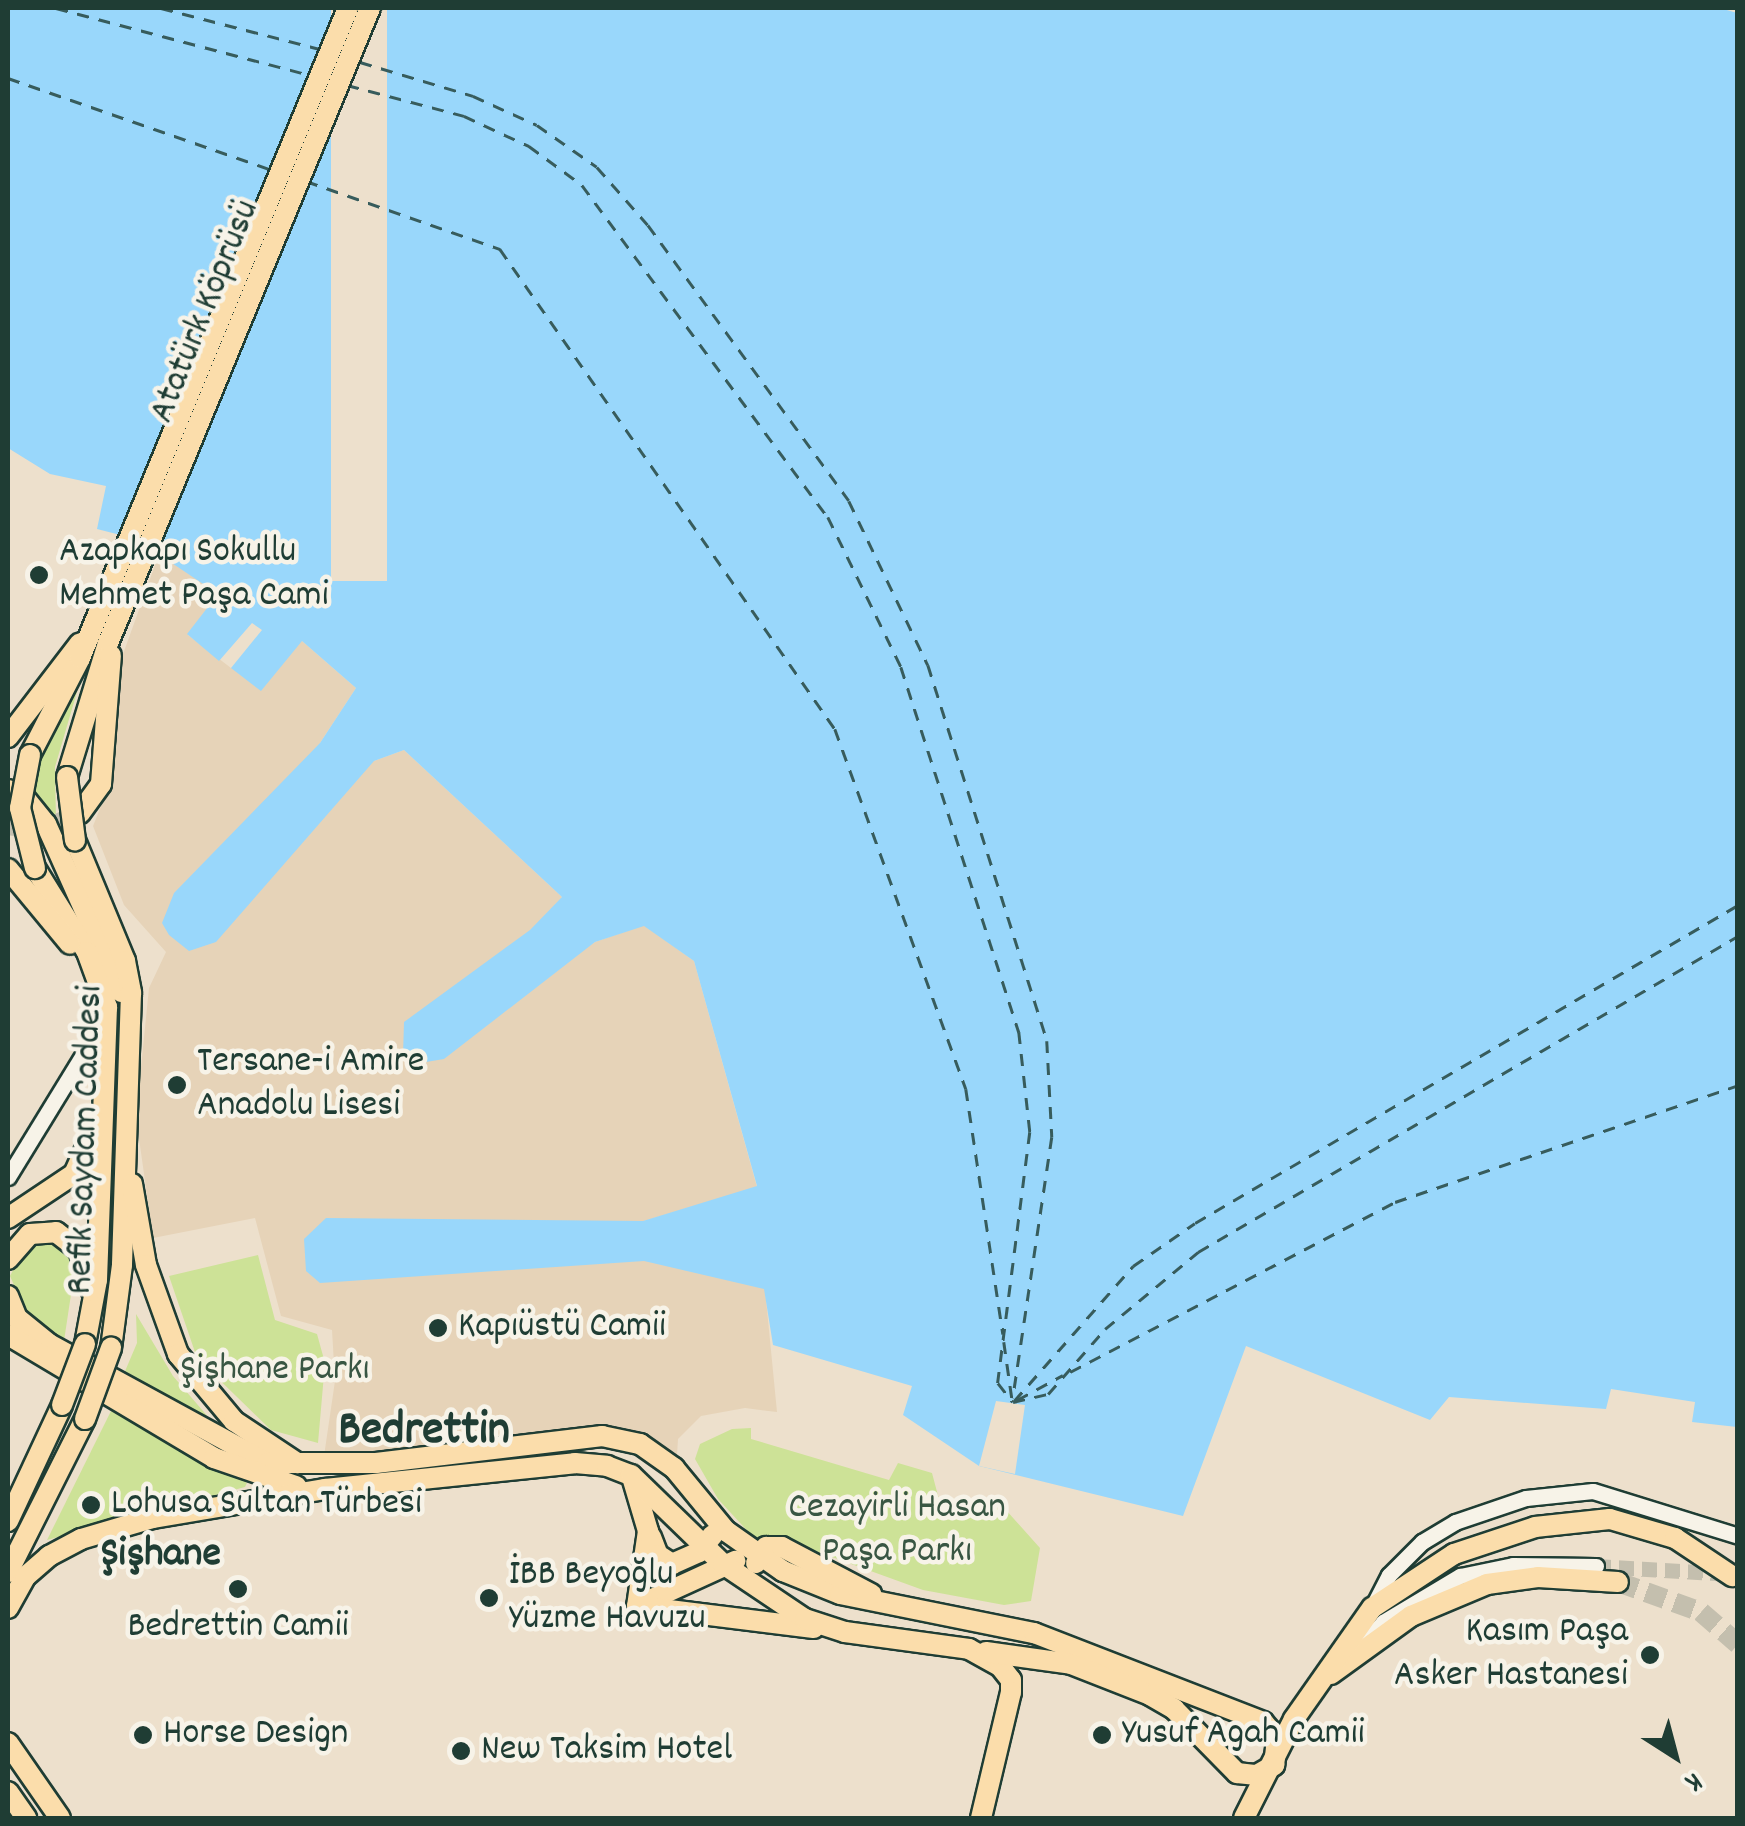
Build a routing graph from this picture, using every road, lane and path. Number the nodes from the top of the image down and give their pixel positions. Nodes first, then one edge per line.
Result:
1 (348, 8) edge
2 (370, 8) edge
3 (99, 639) junction
4 (8, 737) edge
5 (8, 790) edge
6 (80, 813) tunnel mouth
7 (8, 868) edge
8 (93, 966) junction
9 (108, 1015) junction
10 (129, 1033) junction
11 (104, 1102) junction
12 (124, 1153) junction
13 (8, 1177) edge
14 (8, 1218) edge
15 (8, 1259) edge
16 (8, 1296) edge
17 (94, 1298) junction
18 (8, 1335) edge
19 (306, 1468) junction
20 (631, 1475) junction
21 (326, 1489) junction
22 (710, 1513) junction
23 (8, 1522) edge
24 (648, 1532) junction
25 (1738, 1536) edge
26 (707, 1546) junction
27 (758, 1556) junction
28 (723, 1564) junction
29 (1596, 1566) tunnel mouth
30 (8, 1572) edge
31 (1732, 1576) dead end
32 (1618, 1582) tunnel mouth
33 (761, 1592) junction
34 (637, 1606) junction
35 (8, 1608) edge
36 (1372, 1608) junction
37 (845, 1632) junction
38 (970, 1650) junction
39 (1341, 1668) junction
40 (1316, 1686) junction
41 (1294, 1720) junction
42 (1263, 1722) junction
43 (8, 1743) edge
44 (1274, 1766) junction
45 (8, 1792) edge
46 (26, 1818) edge
47 (60, 1818) edge
48 (981, 1818) edge
49 (1244, 1818) edge

1 - 3 main road, Atatürk Köprüsü
2 - 3 main road, Atatürk Köprüsü
3 - 4 main road
3 - 6 main road
3 - 8 main road, Refik Saydam Caddesi, bridge
3 - 10 main road, Refik Saydam Caddesi, bridge
5 - 10 main road
7 - 8 main road
8 - 9 main road, Refik Saydam Caddesi
9 - 11 main road, Refik Saydam Caddesi
9 - 13 street
10 - 12 main road, Refik Saydam Caddesi
11 - 14 main road
11 - 17 main road, Refik Saydam Caddesi
12 - 19 main road
12 - 30 main road, Refik Saydam Caddesi, bridge
15 - 17 main road
16 - 19 main road
17 - 23 main road, Refik Saydam Caddesi, bridge
18 - 21 main road
19 - 22 main road
20 - 21 main road
20 - 24 main road
20 - 26 main road
21 - 35 main road
22 - 26 main road
22 - 27 main road
24 - 26 main road
24 - 34 main road
25 - 36 street
26 - 28 main road
27 - 28 main road
27 - 33 main road
27 - 42 main road
28 - 33 main road
28 - 34 main road
29 - 39 street
31 - 36 main road
32 - 39 main road
33 - 37 main road
34 - 37 main road
36 - 40 main road
37 - 38 main road
38 - 44 main road
38 - 48 main road
39 - 40 main road
40 - 41 main road
41 - 42 main road
41 - 44 main road
42 - 44 main road
43 - 47 main road
44 - 49 main road
45 - 46 main road

